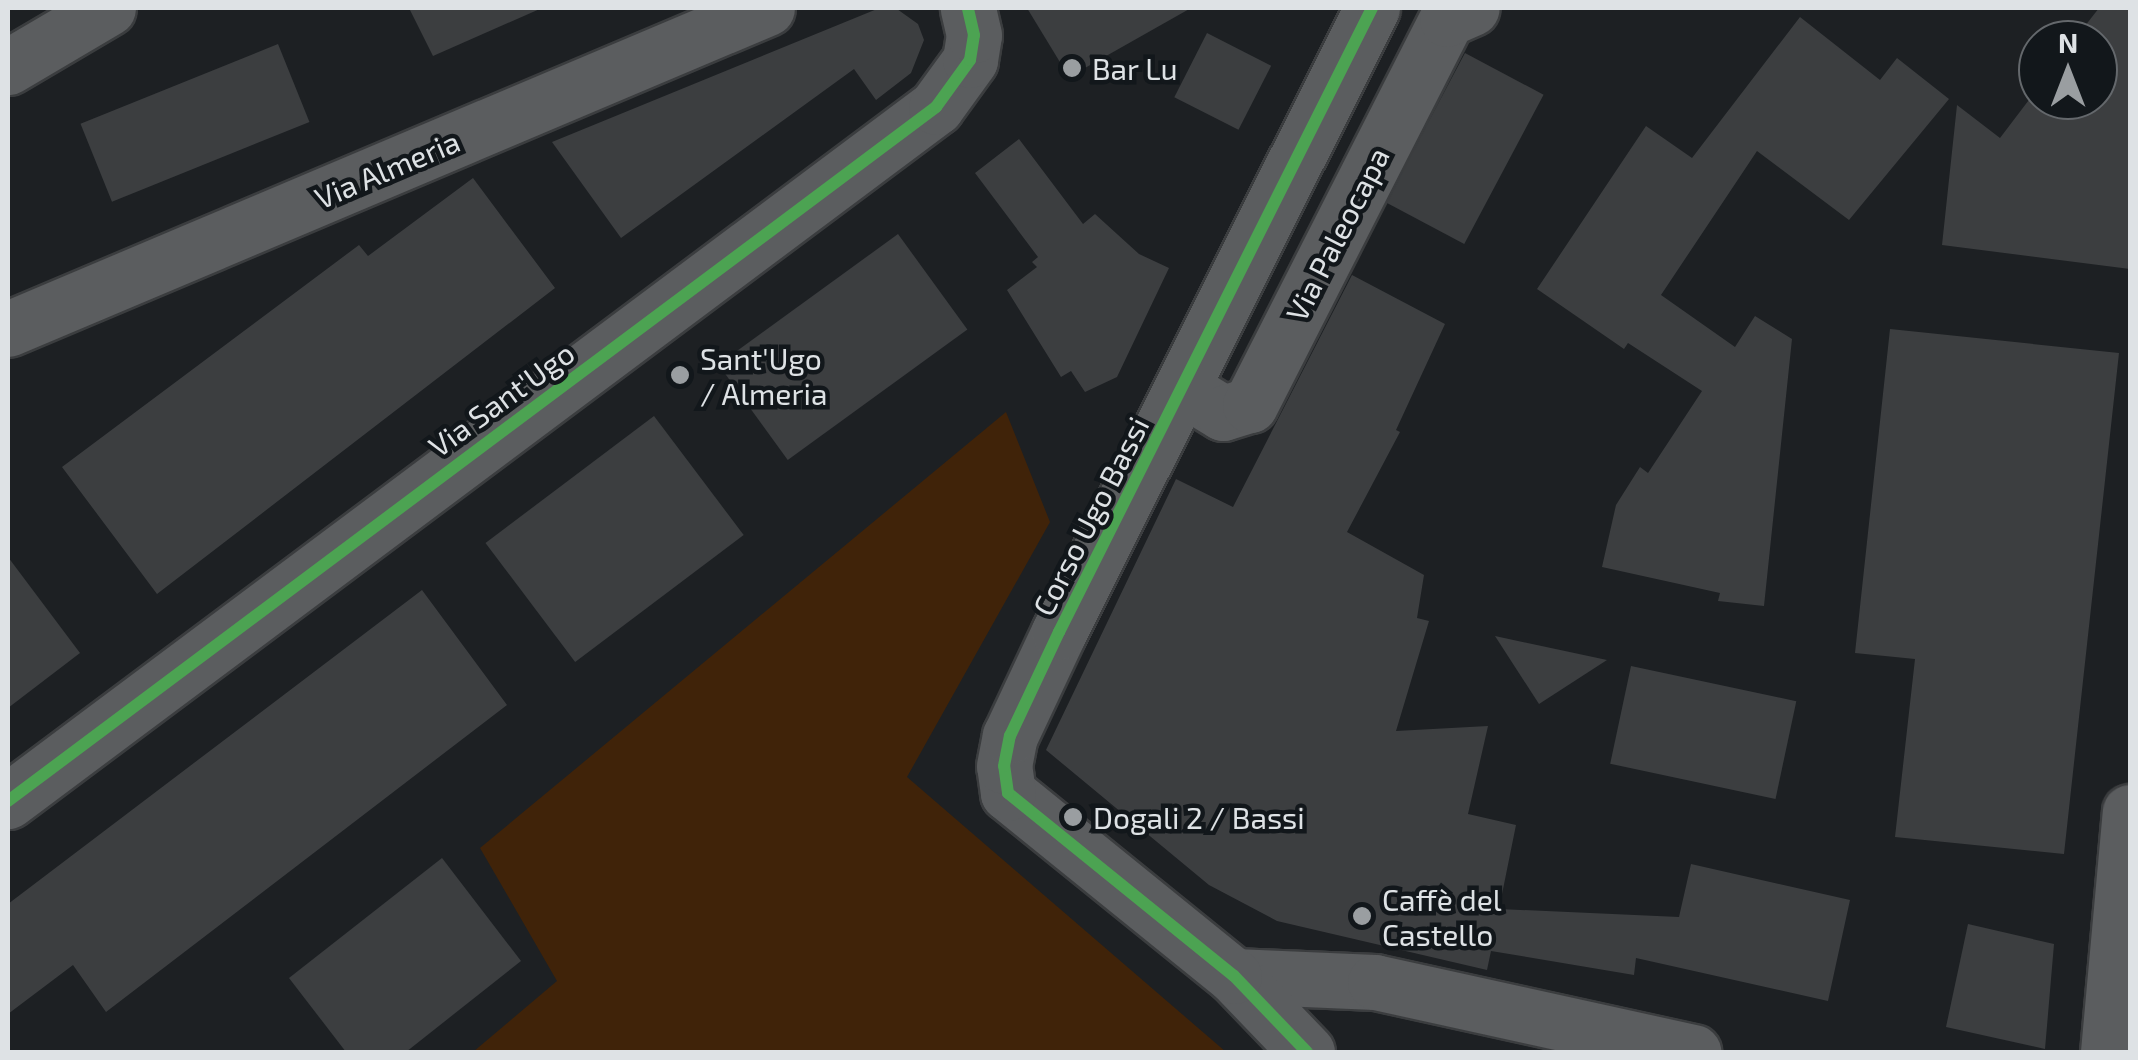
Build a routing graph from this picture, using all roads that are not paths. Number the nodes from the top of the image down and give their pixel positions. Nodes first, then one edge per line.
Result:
1 (108, 8) edge
2 (767, 8) edge
3 (968, 8) edge
4 (1372, 8) edge
5 (1472, 8) edge
6 (8, 67) edge
7 (8, 330) edge
8 (1182, 388) junction
9 (8, 801) edge
10 (2130, 812) edge
11 (1234, 976) junction
12 (1307, 1052) edge
13 (1693, 1052) edge
14 (2108, 1052) edge

1 - 6 street
2 - 7 street, Via Almeria
3 - 9 street, Via Sant'Ugo
4 - 8 street, Corso Ugo Bassi
5 - 8 street, Via Paleocapa
8 - 11 street, Corso Ugo Bassi
10 - 14 street
11 - 12 street, Corso Ugo Bassi
11 - 13 street

